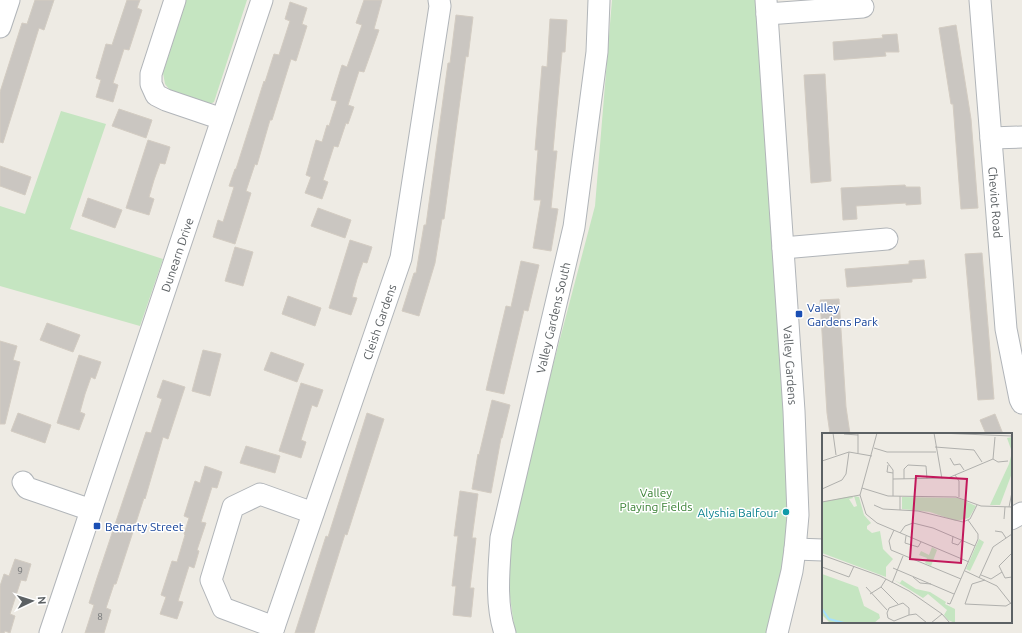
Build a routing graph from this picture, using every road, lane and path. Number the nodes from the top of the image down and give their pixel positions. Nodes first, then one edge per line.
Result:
1 (9, 0) edge
2 (175, 0) edge
3 (262, 0) edge
4 (440, 0) edge
5 (599, 0) edge
6 (980, 0) edge
7 (767, 7) edge
8 (863, 8) dead end
9 (0, 26) edge
10 (222, 119) junction
11 (1022, 137) edge
12 (991, 138) junction
13 (887, 239) dead end
14 (783, 248) junction
15 (1014, 328) edge
16 (1022, 403) edge
17 (23, 482) dead end
18 (91, 510) junction
19 (313, 513) junction
20 (1022, 513) edge
21 (1012, 518) edge
22 (795, 549) junction
23 (822, 550) edge
24 (273, 630) edge
25 (50, 633) edge
26 (505, 633) edge
27 (777, 633) edge

1 - 9 street
2 - 10 street
3 - 10 street, Dunearn Drive
4 - 19 street, Cleish Gardens
5 - 26 street, Valley Gardens South
6 - 12 street, Cheviot Road
7 - 8 street
7 - 14 street, Valley Gardens
10 - 18 street, Dunearn Drive
11 - 12 street
12 - 15 street, Cheviot Road
13 - 14 street
14 - 22 street, Valley Gardens
15 - 16 street, Cheviot Road
17 - 18 street
18 - 25 street, Dunearn Drive
19 - 24 street, Cleish Gardens
19 - 24 street
20 - 21 street
22 - 23 street
22 - 27 street, Valley Gardens

